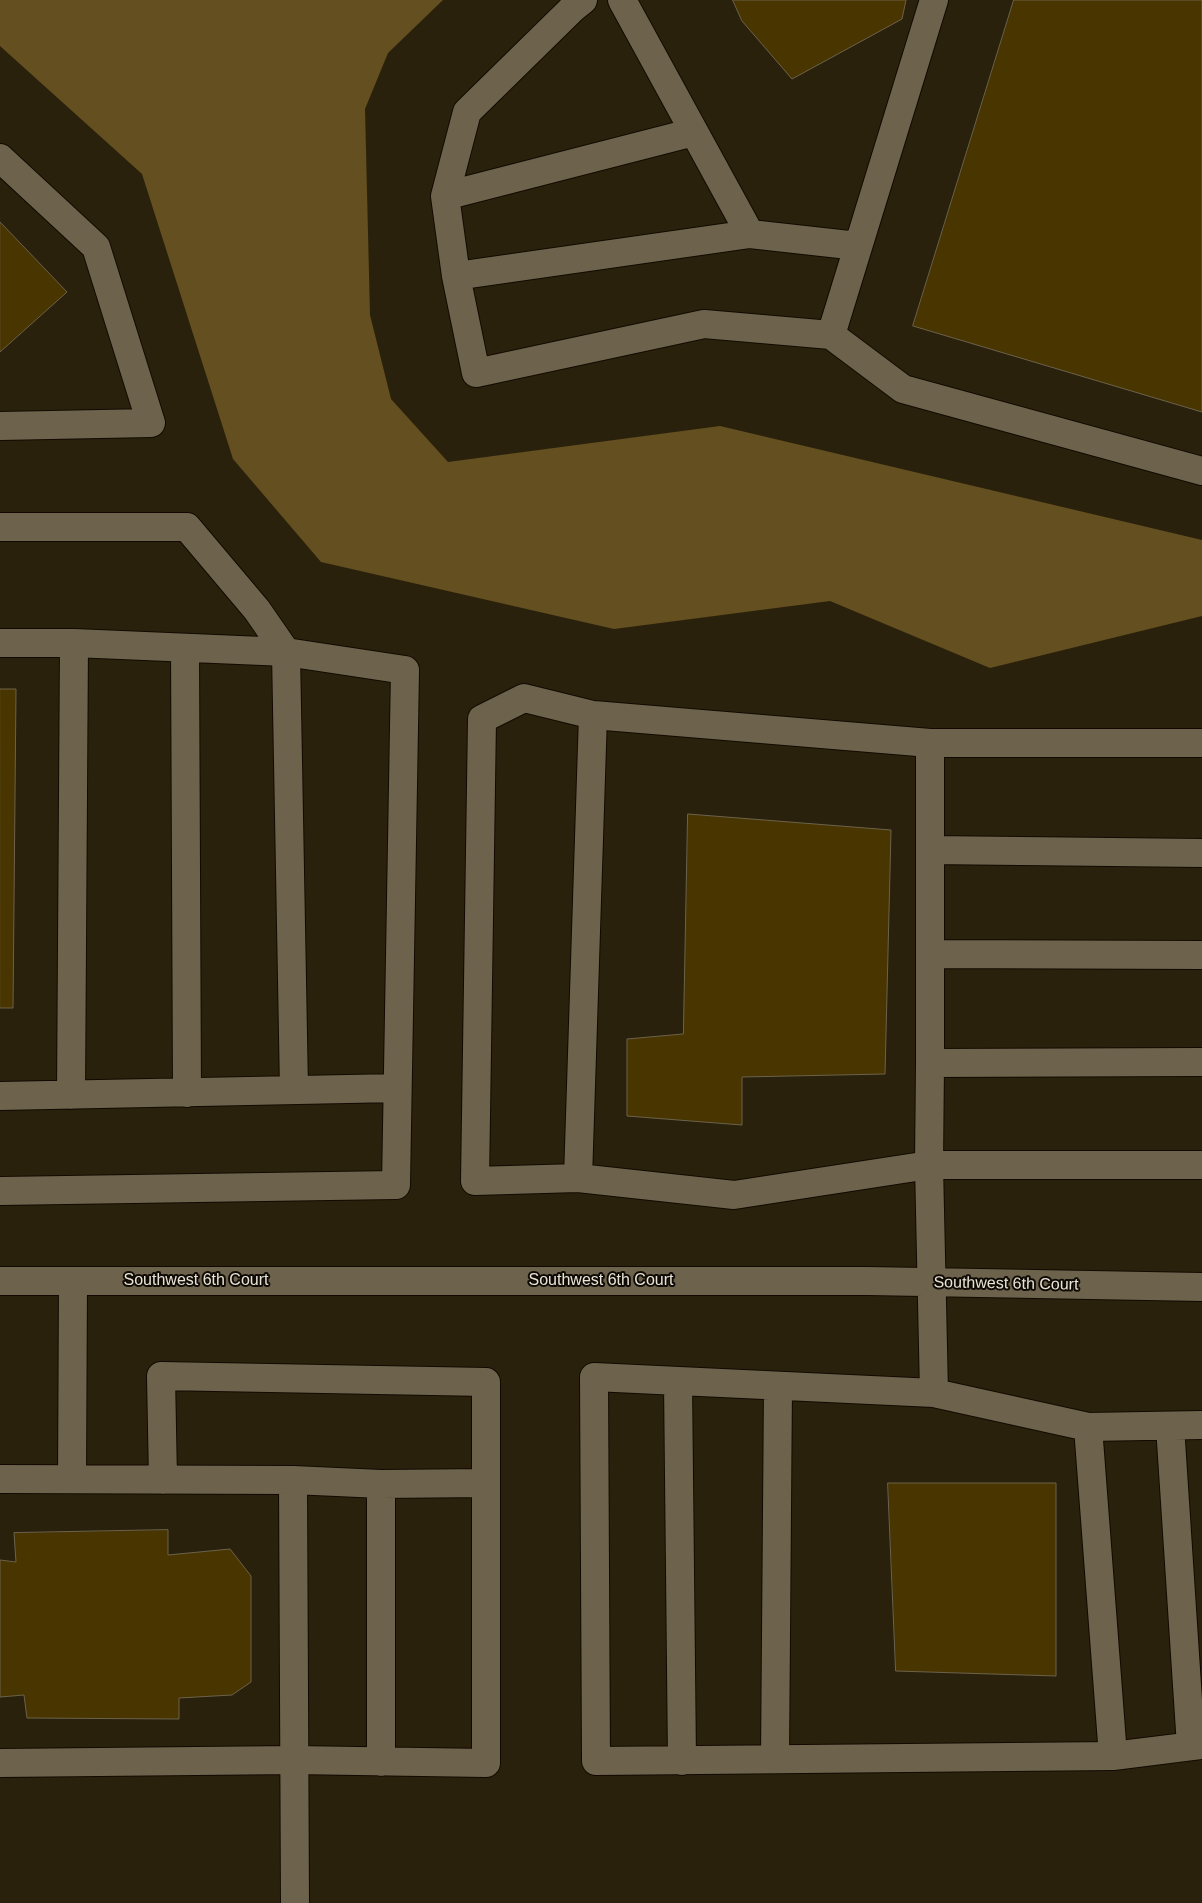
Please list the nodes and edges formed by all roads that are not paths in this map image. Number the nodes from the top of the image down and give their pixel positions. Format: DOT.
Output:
graph roads {
  1 [pos="583,0"];
  2 [pos="622,0"];
  3 [pos="934,0"];
  4 [pos="694,132"];
  5 [pos="0,158"];
  6 [pos="445,196"];
  7 [pos="750,234"];
  8 [pos="858,246"];
  9 [pos="456,276"];
  10 [pos="831,335"];
  11 [pos="0,426"];
  12 [pos="1202,471"];
  13 [pos="0,527"];
  14 [pos="0,643"];
  15 [pos="74,643"];
  16 [pos="185,648"];
  17 [pos="286,652"];
  18 [pos="593,715"];
  19 [pos="930,744"];
  20 [pos="1202,744"];
  21 [pos="930,850"];
  22 [pos="1202,853"];
  23 [pos="930,954"];
  24 [pos="1202,955"];
  25 [pos="1202,1062"];
  26 [pos="930,1063"];
  27 [pos="397,1088"];
  28 [pos="294,1090"];
  29 [pos="187,1093"];
  30 [pos="71,1095"];
  31 [pos="0,1096"];
  32 [pos="929,1165"];
  33 [pos="1202,1165"];
  34 [pos="578,1178"];
  35 [pos="0,1190"];
  36 [pos="0,1282"];
  37 [pos="73,1282"];
  38 [pos="932,1283"];
  39 [pos="1202,1287"];
  40 [pos="678,1381"];
  41 [pos="778,1386"];
  42 [pos="934,1393"];
  43 [pos="1202,1425"];
  44 [pos="1170,1426"];
  45 [pos="1088,1427"];
  46 [pos="0,1479"];
  47 [pos="72,1479"];
  48 [pos="164,1480"];
  49 [pos="293,1480"];
  50 [pos="486,1483"];
  51 [pos="381,1484"];
  52 [pos="1196,1746"];
  53 [pos="1113,1756"];
  54 [pos="294,1760"];
  55 [pos="682,1760"];
  56 [pos="776,1760"];
  57 [pos="381,1762"];
  58 [pos="0,1763"];
  59 [pos="294,1903"];
  1 -- 6 [label="street"];
  2 -- 4 [label="street"];
  3 -- 8 [label="street"];
  4 -- 6 [label="street"];
  4 -- 7 [label="street"];
  5 -- 11 [label="street"];
  6 -- 9 [label="street"];
  7 -- 8 [label="street"];
  7 -- 9 [label="street"];
  8 -- 10 [label="street"];
  9 -- 10 [label="street"];
  10 -- 12 [label="street"];
  13 -- 17 [label="street"];
  14 -- 15 [label="street"];
  15 -- 16 [label="street"];
  15 -- 30 [label="street"];
  16 -- 17 [label="street"];
  16 -- 29 [label="street"];
  17 -- 27 [label="street"];
  17 -- 28 [label="street"];
  18 -- 19 [label="street"];
  18 -- 34 [label="street"];
  18 -- 34 [label="street"];
  19 -- 20 [label="street"];
  19 -- 21 [label="street"];
  21 -- 22 [label="street"];
  21 -- 23 [label="street"];
  23 -- 24 [label="street"];
  23 -- 26 [label="street"];
  25 -- 26 [label="street"];
  26 -- 32 [label="street"];
  27 -- 28 [label="street"];
  27 -- 35 [label="street"];
  28 -- 29 [label="street"];
  29 -- 30 [label="street"];
  30 -- 31 [label="street"];
  32 -- 33 [label="street"];
  32 -- 34 [label="street"];
  32 -- 38 [label="street"];
  36 -- 37 [label="street, Southwest 6th Court"];
  37 -- 38 [label="street, Southwest 6th Court"];
  37 -- 47 [label="street"];
  38 -- 39 [label="street, Southwest 6th Court"];
  38 -- 42 [label="street"];
  40 -- 41 [label="street"];
  40 -- 55 [label="street"];
  40 -- 55 [label="street"];
  41 -- 42 [label="street"];
  41 -- 56 [label="street"];
  42 -- 45 [label="street"];
  43 -- 44 [label="street"];
  44 -- 45 [label="street"];
  44 -- 52 [label="street"];
  45 -- 53 [label="street"];
  46 -- 47 [label="street"];
  47 -- 48 [label="street"];
  48 -- 49 [label="street"];
  48 -- 50 [label="street"];
  49 -- 51 [label="street"];
  49 -- 54 [label="street"];
  50 -- 51 [label="street"];
  50 -- 57 [label="street"];
  51 -- 57 [label="street"];
  52 -- 53 [label="street"];
  53 -- 56 [label="street"];
  54 -- 57 [label="street"];
  54 -- 58 [label="street"];
  54 -- 59 [label="street"];
  55 -- 56 [label="street"];
}
